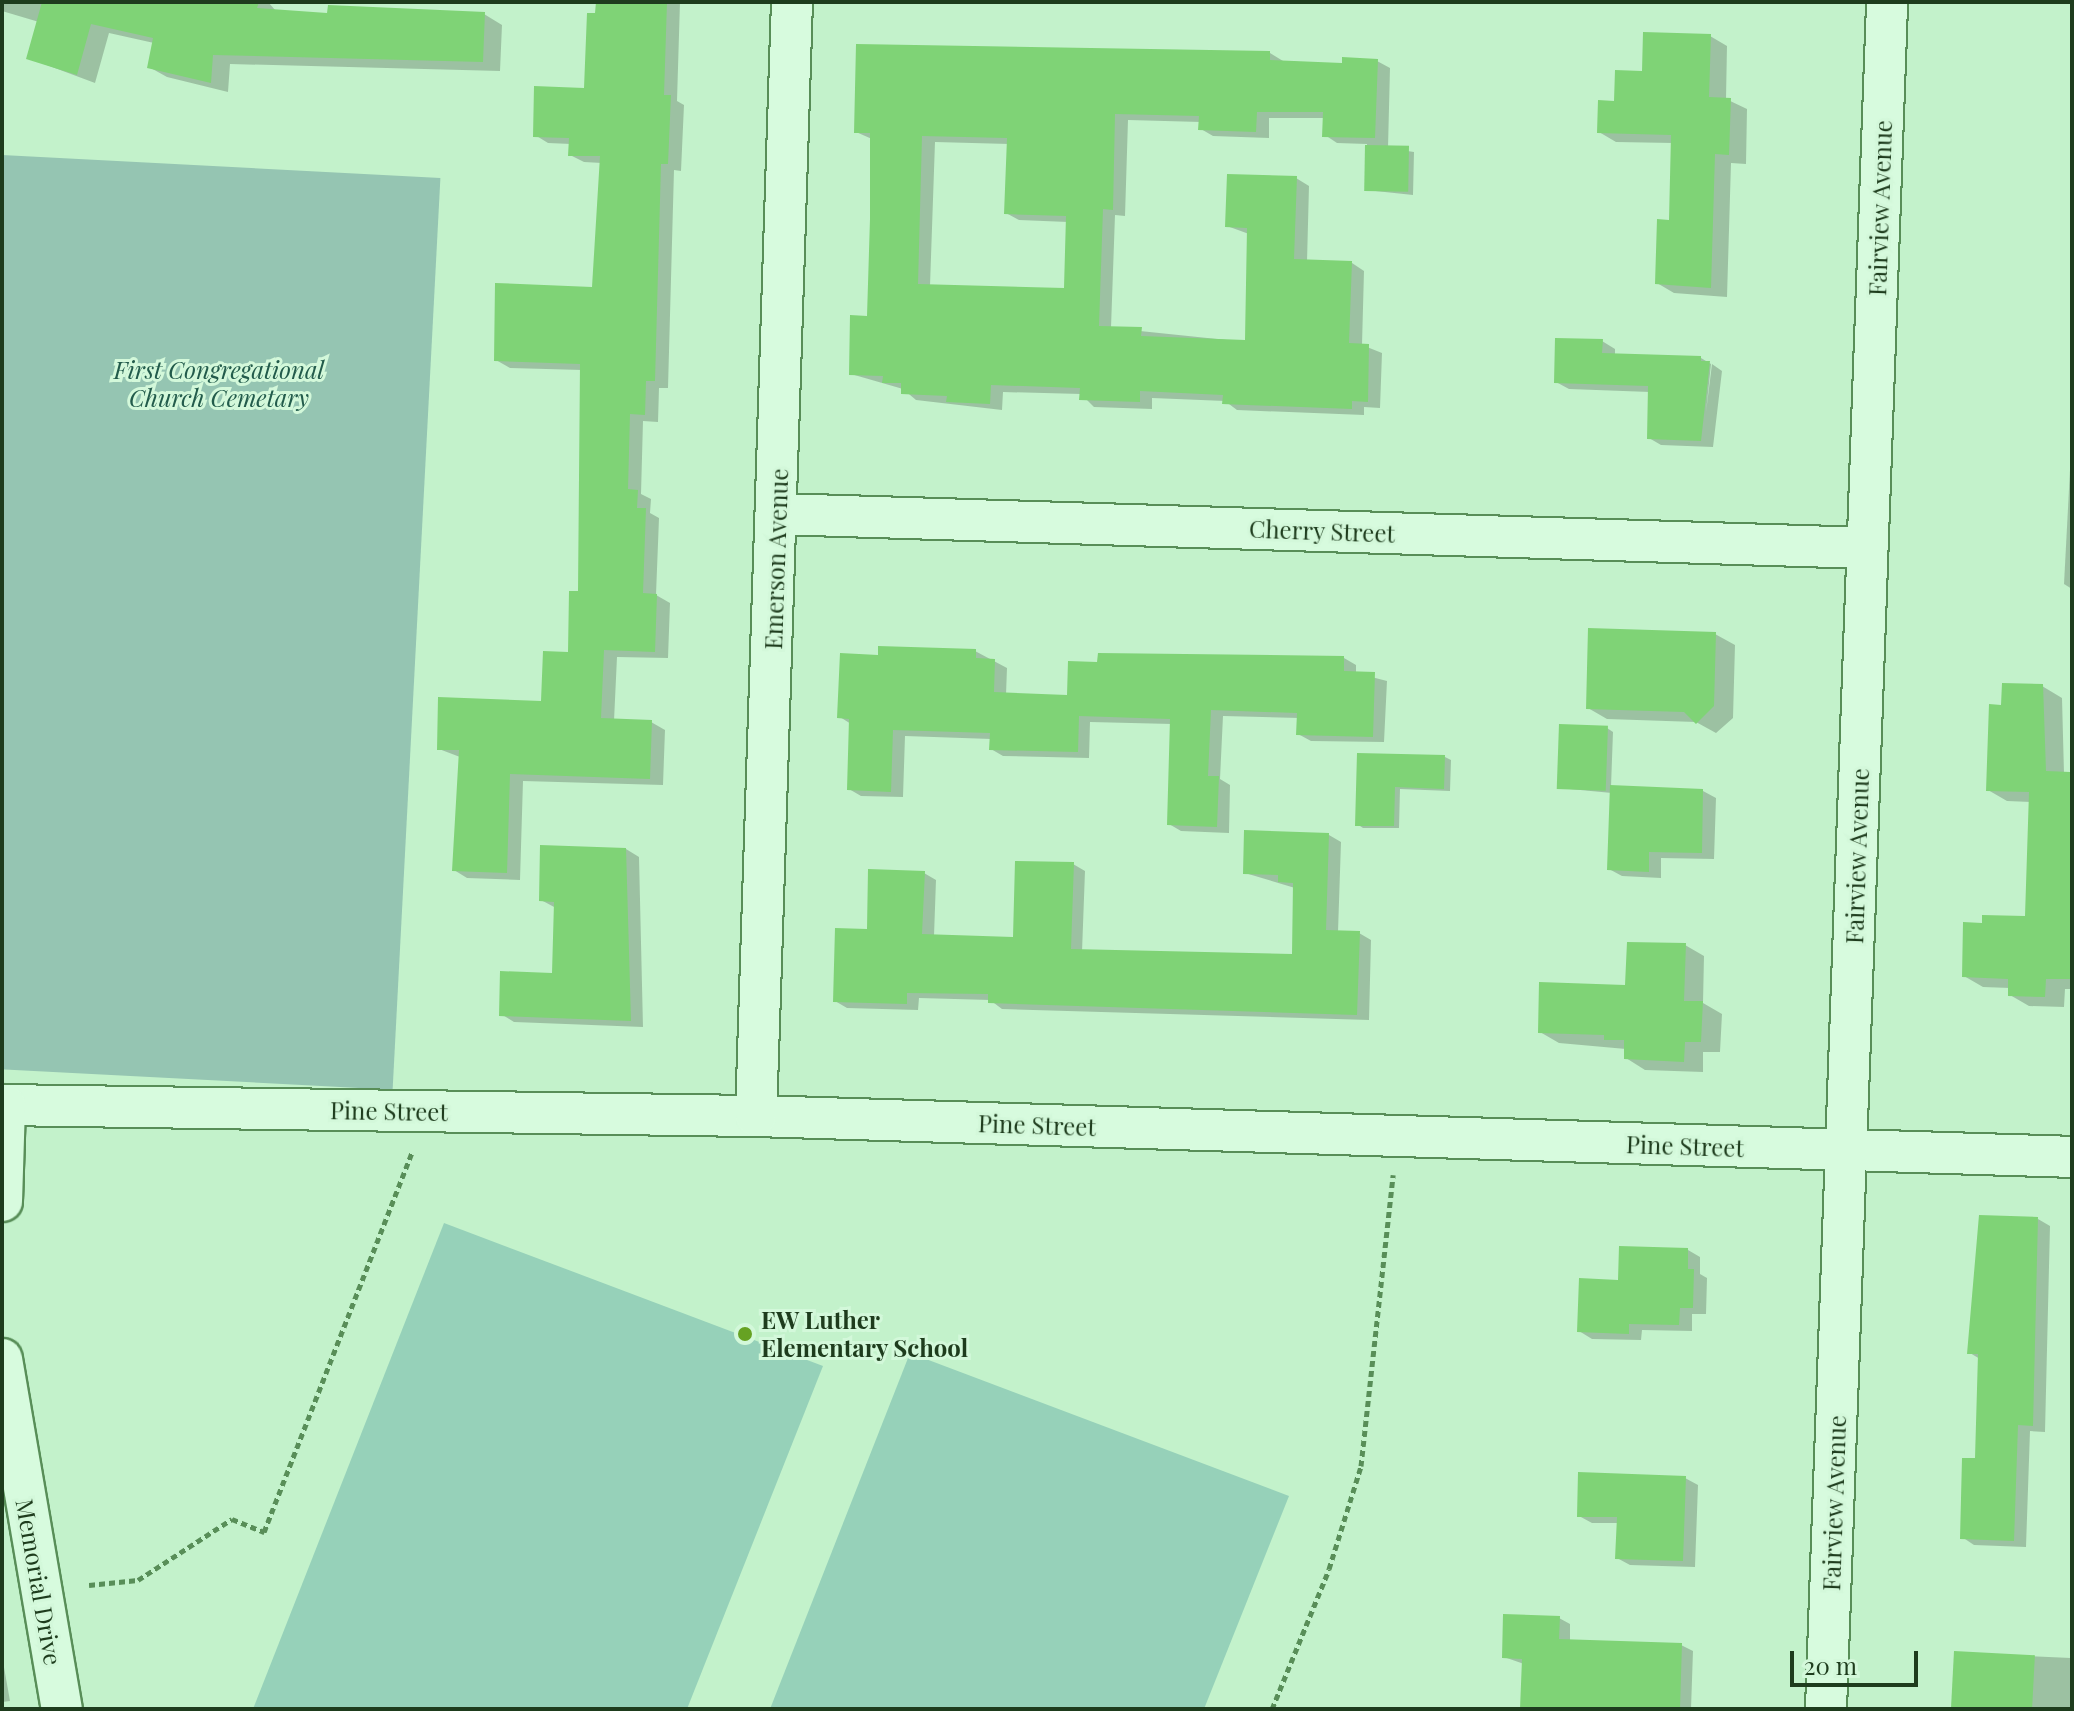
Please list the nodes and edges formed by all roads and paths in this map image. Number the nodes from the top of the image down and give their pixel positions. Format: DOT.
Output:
graph roads {
  1 [pos="792,2"];
  2 [pos="1887,2"];
  3 [pos="778,514"];
  4 [pos="1867,548"];
  5 [pos="4,1105"];
  6 [pos="756,1116"];
  7 [pos="414,1147"];
  8 [pos="1848,1151"];
  9 [pos="2072,1157"];
  10 [pos="1393,1174"];
  11 [pos="2,1201"];
  12 [pos="2,1359"];
  13 [pos="89,1585"];
  14 [pos="62,1709"];
  15 [pos="1272,1709"];
  16 [pos="1826,1709"];
  1 -- 3 [label="street, Emerson Avenue"];
  2 -- 4 [label="street, Fairview Avenue"];
  3 -- 4 [label="street, Cherry Street"];
  3 -- 6 [label="street, Emerson Avenue"];
  4 -- 8 [label="street, Fairview Avenue"];
  5 -- 6 [label="street, Pine Street"];
  5 -- 11 [label="street"];
  6 -- 8 [label="street, Pine Street"];
  7 -- 13 [label="path"];
  8 -- 9 [label="street, Pine Street"];
  8 -- 16 [label="street, Fairview Avenue"];
  10 -- 15 [label="path"];
  12 -- 14 [label="street, Memorial Drive"];
}
